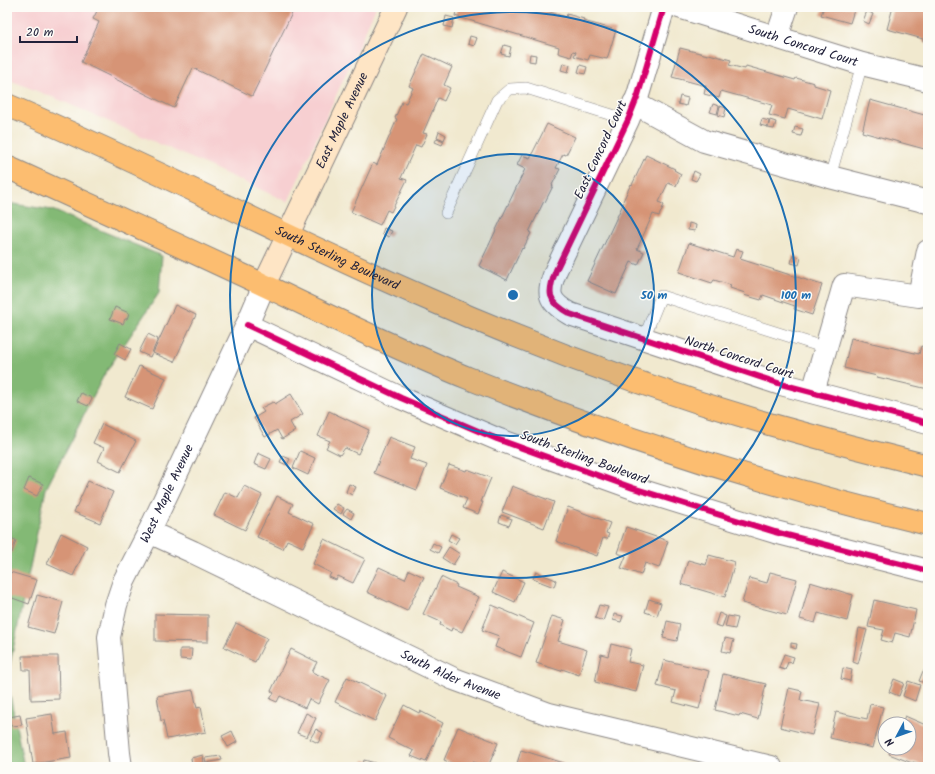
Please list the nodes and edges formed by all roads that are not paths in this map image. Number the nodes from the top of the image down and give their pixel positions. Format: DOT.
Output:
graph roads {
  1 [pos="396,7"];
  2 [pos="664,7"];
  3 [pos="679,7"];
  4 [pos="787,7"];
  5 [pos="777,37"];
  6 [pos="862,64"];
  7 [pos="928,80"];
  8 [pos="7,105"];
  9 [pos="631,111"];
  10 [pos="7,166"];
  11 [pos="830,177"];
  12 [pos="928,202"];
  13 [pos="446,212"];
  14 [pos="288,235"];
  15 [pos="928,251"];
  16 [pos="264,285"];
  17 [pos="550,297"];
  18 [pos="246,325"];
  19 [pos="644,338"];
  20 [pos="826,348"];
  21 [pos="813,392"];
  22 [pos="928,423"];
  23 [pos="928,466"];
  24 [pos="928,524"];
  25 [pos="148,532"];
  26 [pos="928,571"];
  27 [pos="121,767"];
  28 [pos="771,767"];
  1 -- 14 [label="main road, East Maple Avenue"];
  2 -- 9 [label="street, East Concord Court"];
  3 -- 5 [label="street, South Concord Court"];
  4 -- 5 [label="street"];
  5 -- 6 [label="street, South Concord Court"];
  6 -- 7 [label="street, South Concord Court"];
  6 -- 11 [label="lane"];
  8 -- 14 [label="main road, South Sterling Boulevard"];
  9 -- 11 [label="street"];
  9 -- 13 [label="lane"];
  9 -- 17 [label="street, East Concord Court"];
  10 -- 16 [label="main road"];
  11 -- 12 [label="street"];
  14 -- 16 [label="main road, West Maple Avenue"];
  14 -- 23 [label="main road, South Sterling Boulevard"];
  15 -- 20 [label="street"];
  16 -- 18 [label="street, West Maple Avenue"];
  16 -- 24 [label="main road"];
  17 -- 19 [label="street, North Concord Court"];
  18 -- 25 [label="street, West Maple Avenue"];
  18 -- 26 [label="street, South Sterling Boulevard"];
  19 -- 20 [label="lane"];
  19 -- 21 [label="street, North Concord Court"];
  20 -- 21 [label="street"];
  21 -- 22 [label="street, North Concord Court"];
  25 -- 27 [label="street, West Maple Avenue"];
  25 -- 28 [label="street, South Alder Avenue"];
}
